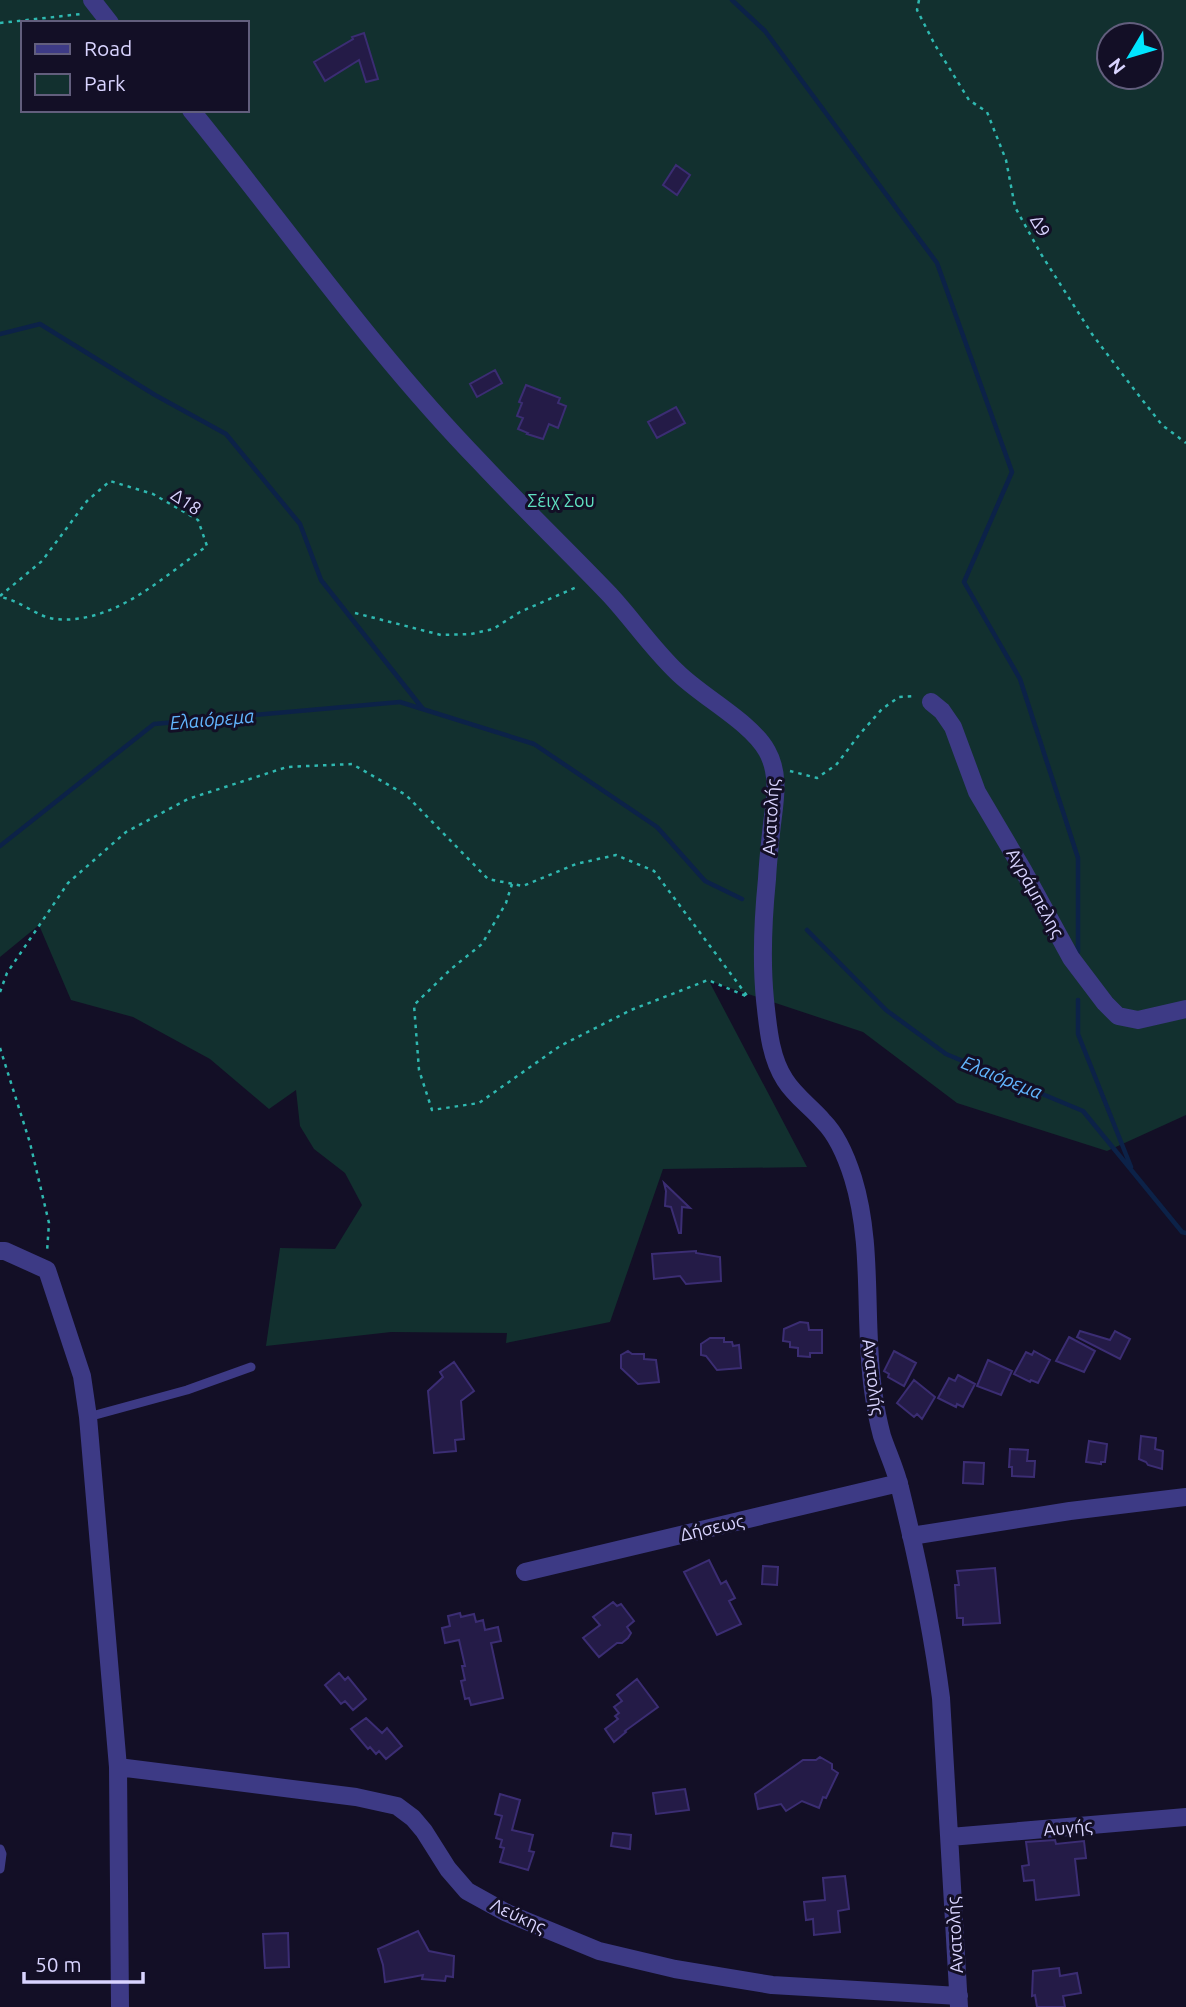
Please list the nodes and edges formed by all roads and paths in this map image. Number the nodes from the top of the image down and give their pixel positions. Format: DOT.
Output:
graph roads {
  1 [pos="919,0"];
  2 [pos="101,12"];
  3 [pos="0,23"];
  4 [pos="193,112"];
  5 [pos="1186,443"];
  6 [pos="595,580"];
  7 [pos="0,597"];
  8 [pos="355,613"];
  9 [pos="931,702"];
  10 [pos="773,766"];
  11 [pos="512,884"];
  12 [pos="0,992"];
  13 [pos="1186,1009"];
  14 [pos="0,1048"];
  15 [pos="0,1251"];
  16 [pos="47,1270"];
  17 [pos="251,1367"];
  18 [pos="88,1418"];
  19 [pos="899,1483"];
  20 [pos="1186,1497"];
  21 [pos="911,1536"];
  22 [pos="525,1572"];
  23 [pos="118,1767"];
  24 [pos="1186,1817"];
  25 [pos="950,1837"];
  26 [pos="0,1849"];
  27 [pos="0,1869"];
  28 [pos="959,2001"];
  29 [pos="120,2007"];
  1 -- 5 [label="path, Δ9"];
  2 -- 3 [label="path"];
  4 -- 6 [label="street"];
  6 -- 8 [label="path"];
  6 -- 10 [label="street"];
  7 -- 7 [label="path, Δ18"];
  9 -- 10 [label="path"];
  9 -- 13 [label="street, Αγράμπελης"];
  10 -- 19 [label="street, Ανατολής"];
  11 -- 11 [label="path"];
  11 -- 12 [label="path"];
  14 -- 16 [label="path"];
  15 -- 16 [label="street"];
  16 -- 18 [label="street"];
  17 -- 18 [label="lane"];
  18 -- 23 [label="street"];
  19 -- 21 [label="street, Ανατολής"];
  19 -- 22 [label="street, Δήσεως"];
  20 -- 21 [label="street"];
  21 -- 25 [label="street, Ανατολής"];
  23 -- 28 [label="street, Λεύκης"];
  23 -- 29 [label="street"];
  24 -- 25 [label="street, Αυγής"];
  25 -- 28 [label="street, Ανατολής"];
  26 -- 27 [label="lane"];
}
